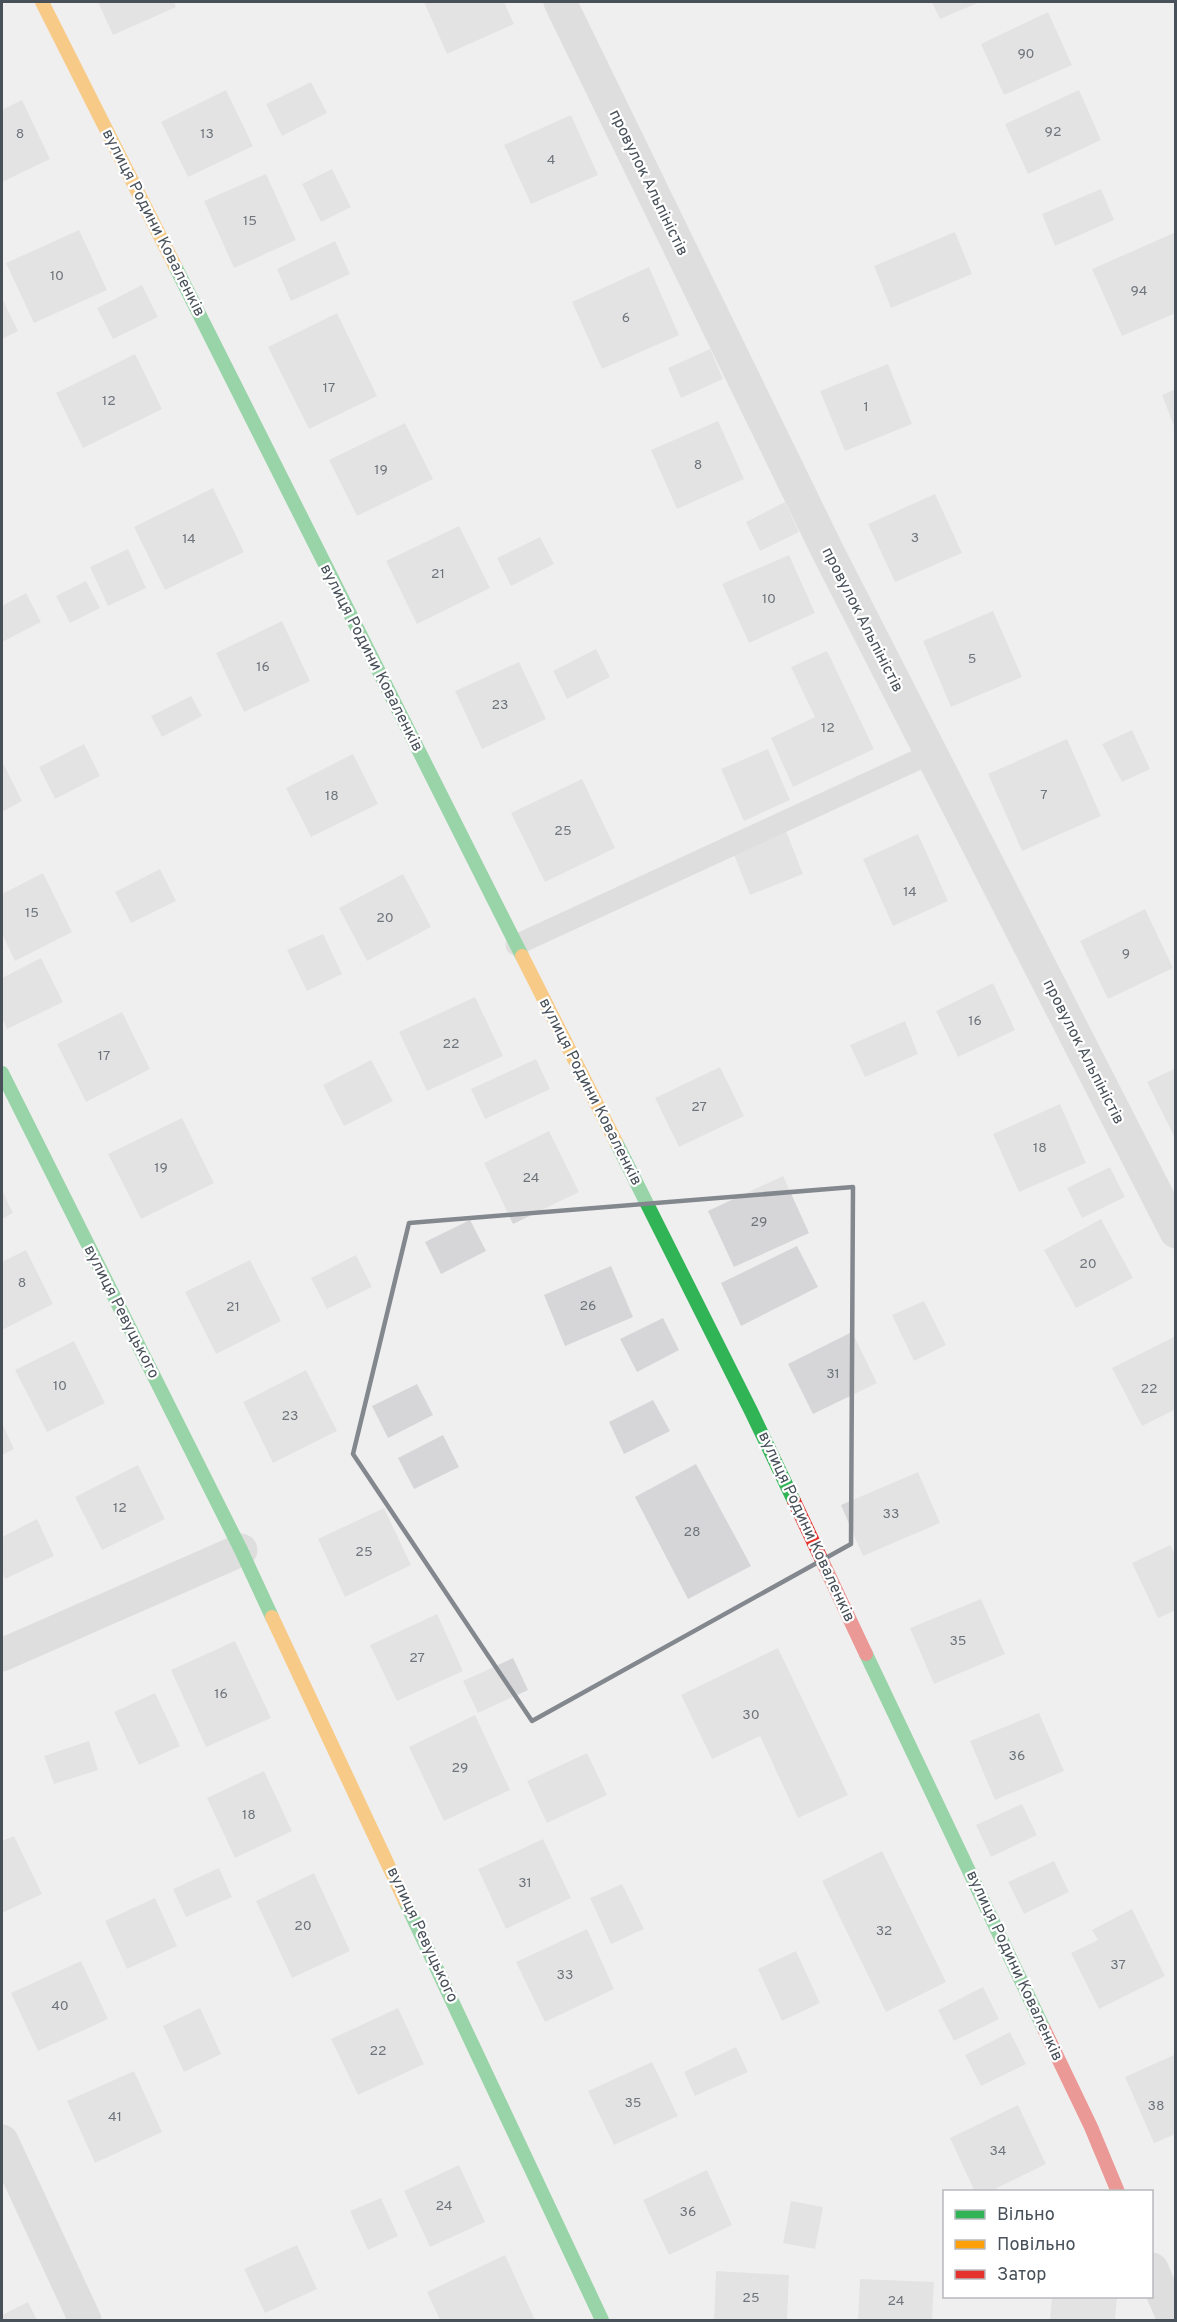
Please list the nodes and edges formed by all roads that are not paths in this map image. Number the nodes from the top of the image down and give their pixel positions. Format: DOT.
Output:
graph roads {
  1 [pos="42,2"];
  2 [pos="560,2"];
  3 [pos="930,754"];
  4 [pos="516,945"];
  5 [pos="2,1073"];
  6 [pos="1176,1232"];
  7 [pos="241,1550"];
  8 [pos="2,1655"];
  9 [pos="2,2141"];
  10 [pos="1117,2190"];
  11 [pos="1153,2271"];
  12 [pos="85,2320"];
  13 [pos="602,2320"];
  14 [pos="1174,2320"];
  1 -- 4 [label="street, вулиця Родини Коваленків"];
  2 -- 3 [label="street, провулок Альпіністів"];
  3 -- 4 [label="lane"];
  3 -- 6 [label="street, провулок Альпіністів"];
  4 -- 10 [label="street, вулиця Родини Коваленків"];
  5 -- 7 [label="street, вулиця Ревуцького"];
  7 -- 8 [label="street"];
  7 -- 13 [label="street, вулиця Ревуцького"];
  9 -- 12 [label="street"];
  11 -- 14 [label="street"];
}
